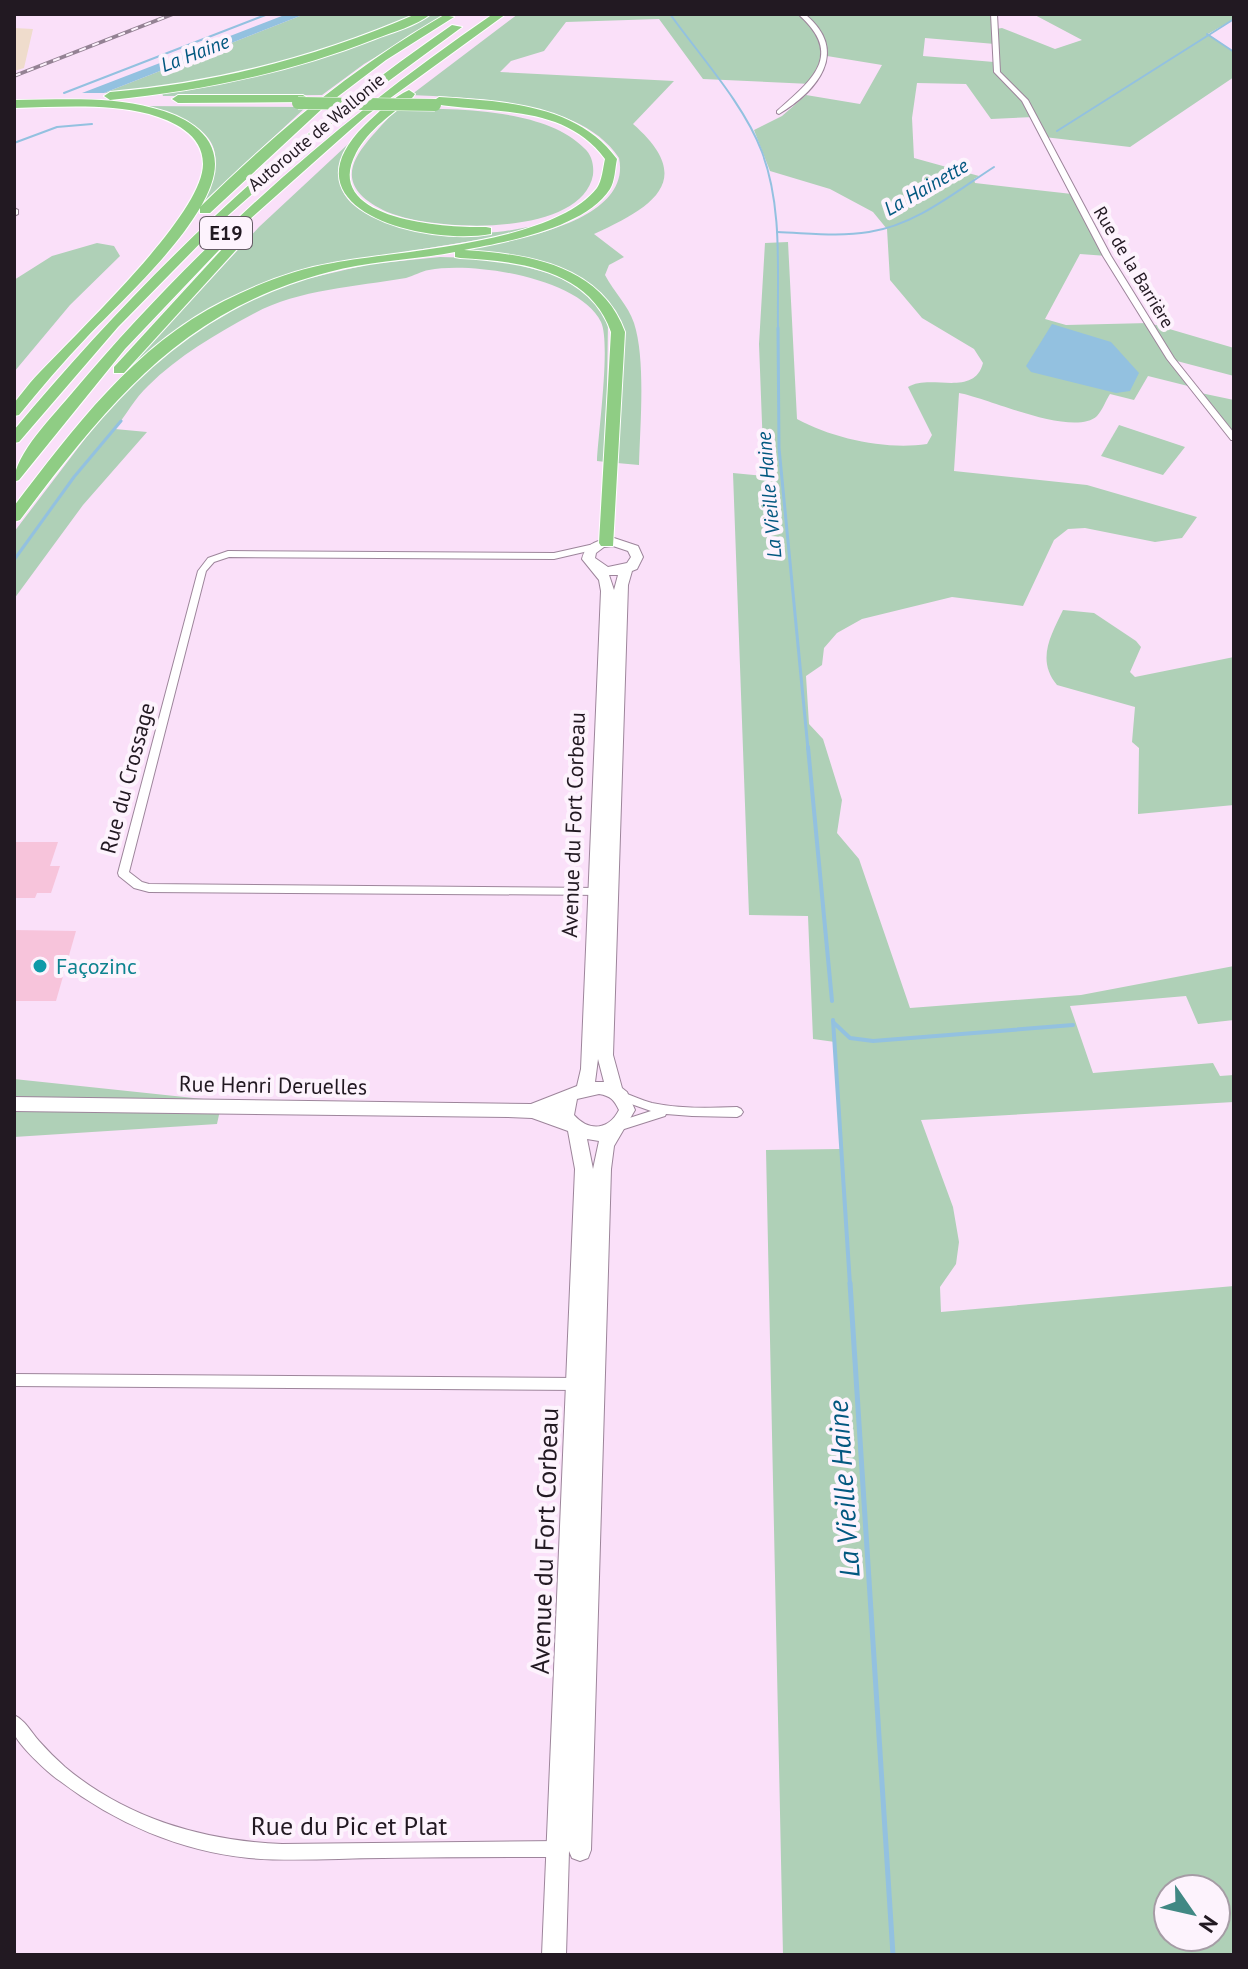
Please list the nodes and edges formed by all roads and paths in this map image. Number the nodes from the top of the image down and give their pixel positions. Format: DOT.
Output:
graph roads {
  1 [pos="425,14"];
  2 [pos="454,14"];
  3 [pos="476,14"];
  4 [pos="500,14"];
  5 [pos="801,14"];
  6 [pos="994,14"];
  7 [pos="476,29"];
  8 [pos="430,73"];
  9 [pos="58,99"];
  10 [pos="300,101"];
  11 [pos="14,102"];
  12 [pos="437,103"];
  13 [pos="79,104"];
  14 [pos="779,112"];
  15 [pos="384,257"];
  16 [pos="141,271"];
  17 [pos="14,412"];
  18 [pos="1234,438"];
  19 [pos="14,439"];
  20 [pos="14,477"];
  21 [pos="14,503"];
  22 [pos="14,517"];
  23 [pos="600,545"];
  24 [pos="560,555"];
  25 [pos="593,566"];
  26 [pos="626,569"];
  27 [pos="602,892"];
  28 [pos="578,1092"];
  29 [pos="617,1093"];
  30 [pos="14,1104"];
  31 [pos="532,1111"];
  32 [pos="666,1112"];
  33 [pos="737,1112"];
  34 [pos="573,1126"];
  35 [pos="617,1128"];
  36 [pos="14,1380"];
  37 [pos="585,1384"];
  38 [pos="14,1722"];
  39 [pos="558,1849"];
  40 [pos="580,1850"];
  41 [pos="554,1955"];
  1 -- 9 [label="highway"];
  2 -- 16 [label="highway"];
  3 -- 19 [label="highway, Autoroute de Wallonie / E19"];
  4 -- 7 [label="highway, Autoroute de Wallonie / E19"];
  5 -- 14 [label="street"];
  6 -- 18 [label="street, Rue de la Barrière"];
  7 -- 8 [label="highway"];
  7 -- 20 [label="highway, Autoroute de Wallonie / E19"];
  8 -- 12 [label="highway"];
  8 -- 21 [label="highway"];
  9 -- 10 [label="highway"];
  9 -- 11 [label="highway"];
  10 -- 12 [label="highway, bridge"];
  10 -- 13 [label="highway"];
  11 -- 13 [label="highway"];
  12 -- 15 [label="highway"];
  13 -- 16 [label="highway"];
  15 -- 22 [label="highway"];
  15 -- 23 [label="highway"];
  16 -- 17 [label="highway"];
  23 -- 24 [label="street"];
  23 -- 25 [label="street"];
  23 -- 26 [label="street"];
  24 -- 25 [label="street"];
  24 -- 27 [label="street, Rue du Crossage"];
  25 -- 26 [label="street"];
  25 -- 27 [label="street, Avenue du Fort Corbeau"];
  26 -- 27 [label="street, Avenue du Fort Corbeau"];
  27 -- 28 [label="street, Avenue du Fort Corbeau"];
  27 -- 29 [label="street, Avenue du Fort Corbeau"];
  28 -- 29 [label="street"];
  28 -- 31 [label="street, Rue Henri Deruelles"];
  28 -- 34 [label="street"];
  29 -- 32 [label="street"];
  29 -- 35 [label="street"];
  30 -- 31 [label="street, Rue Henri Deruelles"];
  31 -- 34 [label="street, Rue Henri Deruelles"];
  32 -- 33 [label="street"];
  32 -- 35 [label="street"];
  34 -- 35 [label="street"];
  34 -- 37 [label="street, Avenue du Fort Corbeau"];
  35 -- 37 [label="street, Avenue du Fort Corbeau"];
  36 -- 37 [label="street"];
  37 -- 39 [label="street, Avenue du Fort Corbeau"];
  37 -- 40 [label="street, Avenue du Fort Corbeau"];
  38 -- 39 [label="street, Rue du Pic et Plat"];
  39 -- 40 [label="street, Rue du Pic et Plat"];
  39 -- 41 [label="street, Avenue du Fort Corbeau"];
}
